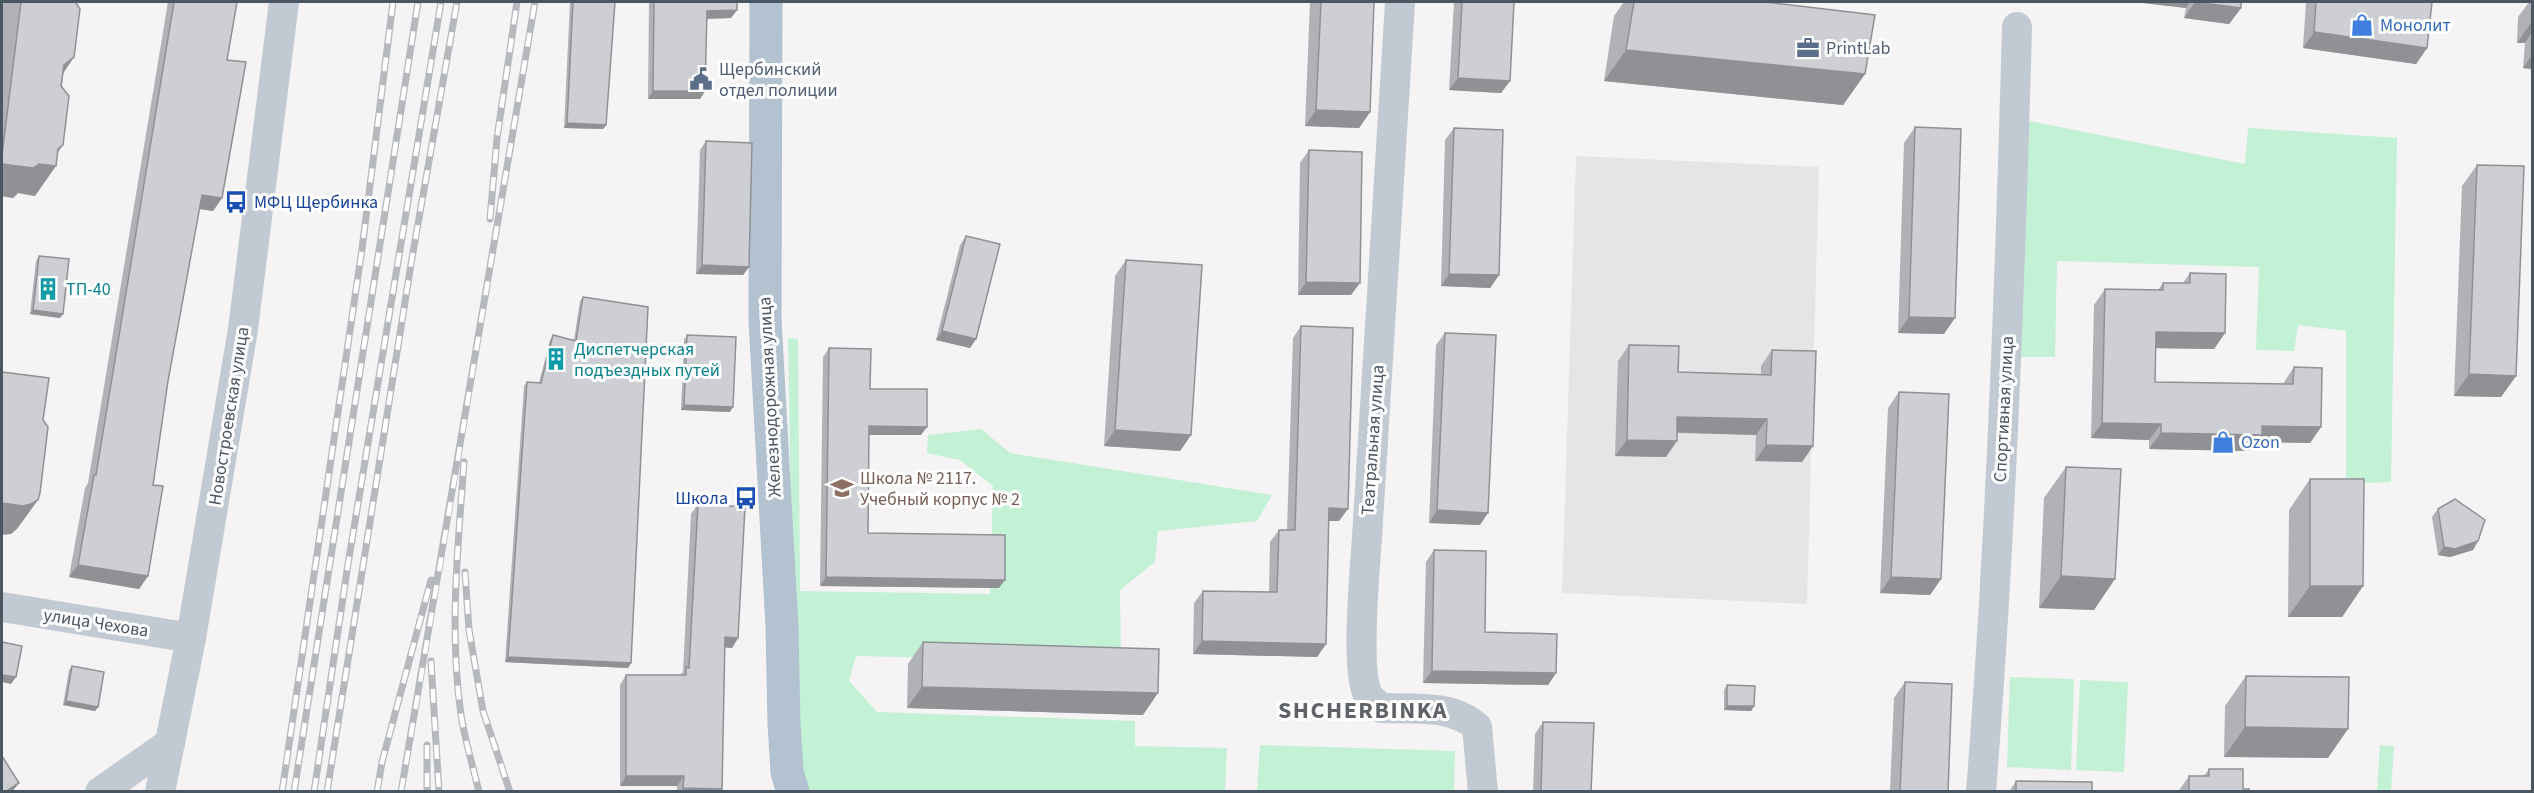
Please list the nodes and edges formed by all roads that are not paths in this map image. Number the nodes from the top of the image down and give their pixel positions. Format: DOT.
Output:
graph roads {
  1 [pos="284,2"];
  2 [pos="766,2"];
  3 [pos="1400,2"];
  4 [pos="2017,27"];
  5 [pos="2,607"];
  6 [pos="191,638"];
  7 [pos="170,743"];
  8 [pos="100,792"];
  9 [pos="160,792"];
  10 [pos="794,792"];
  11 [pos="1483,792"];
  12 [pos="1981,792"];
  1 -- 6 [label="street, Новостроевская улица"];
  2 -- 10 [label="main road, Железнодорожная улица"];
  3 -- 11 [label="street, Театральная улица"];
  4 -- 12 [label="street, Спортивная улица"];
  5 -- 6 [label="street, улица Чехова"];
  6 -- 7 [label="street, Новостроевская улица"];
  7 -- 8 [label="street"];
  7 -- 9 [label="street, Новостроевская улица"];
}
